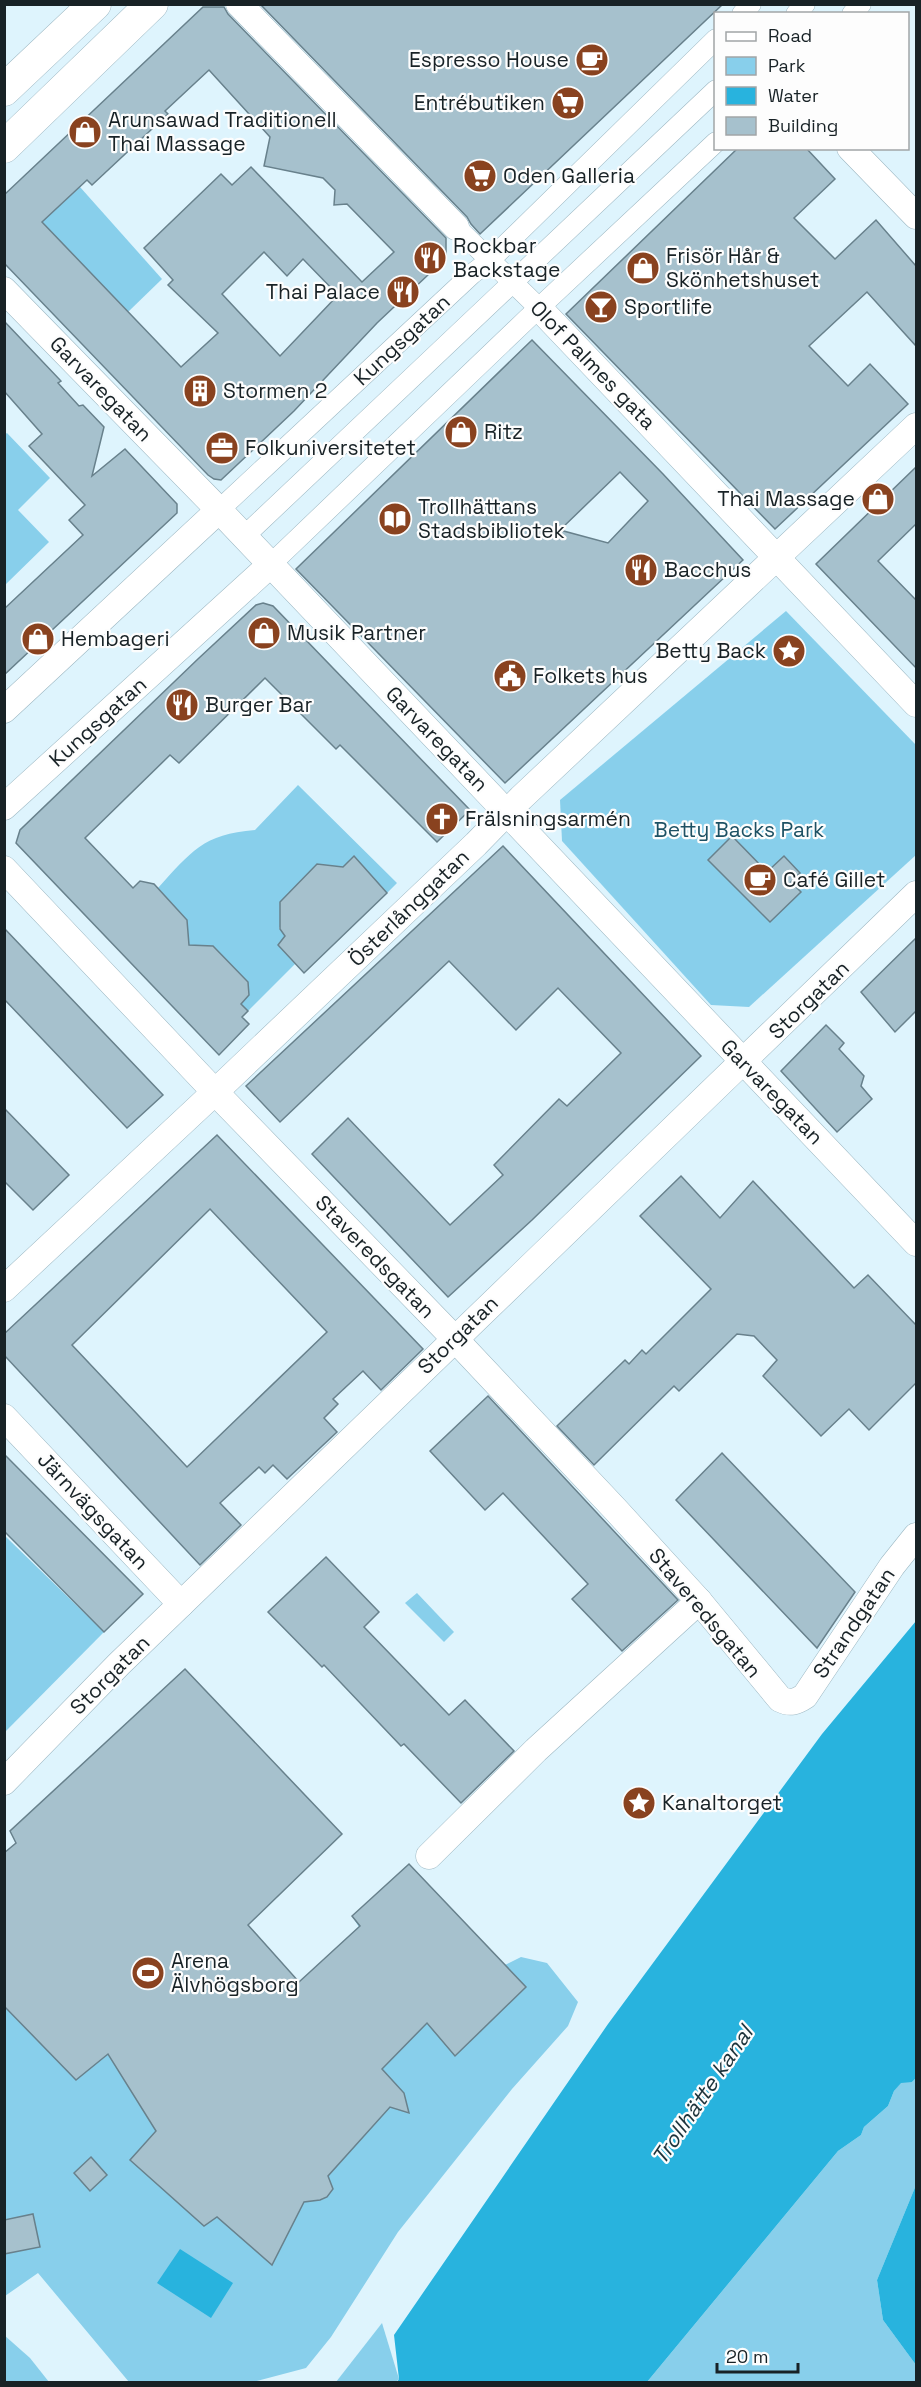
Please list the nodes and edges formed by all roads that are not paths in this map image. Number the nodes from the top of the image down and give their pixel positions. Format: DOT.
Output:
graph roads {
  1 [pos="95,4"];
  2 [pos="152,4"];
  3 [pos="239,4"];
  4 [pos="714,41"];
  5 [pos="4,90"];
  6 [pos="714,92"];
  7 [pos="714,144"];
  8 [pos="4,147"];
  9 [pos="852,150"];
  10 [pos="916,216"];
  11 [pos="456,227"];
  12 [pos="489,261"];
  13 [pos="512,283"];
  14 [pos="4,291"];
  15 [pos="539,308"];
  16 [pos="916,426"];
  17 [pos="219,510"];
  18 [pos="242,536"];
  19 [pos="776,557"];
  20 [pos="270,565"];
  21 [pos="916,704"];
  22 [pos="4,710"];
  23 [pos="4,807"];
  24 [pos="507,812"];
  25 [pos="4,869"];
  26 [pos="916,894"];
  27 [pos="744,1062"];
  28 [pos="215,1092"];
  29 [pos="916,1243"];
  30 [pos="4,1290"];
  31 [pos="454,1338"];
  32 [pos="4,1417"];
  33 [pos="916,1536"];
  34 [pos="699,1601"];
  35 [pos="181,1604"];
  36 [pos="787,1702"];
  37 [pos="4,1782"];
  38 [pos="429,1856"];
  1 -- 5 [label="street"];
  2 -- 8 [label="street"];
  3 -- 11 [label="street, Olof Palmes gata"];
  4 -- 12 [label="street, Kungsgatan"];
  6 -- 13 [label="street, Kungsgatan"];
  7 -- 15 [label="street, Kungsgatan"];
  9 -- 10 [label="street"];
  11 -- 12 [label="street, Olof Palmes gata"];
  12 -- 13 [label="street, Olof Palmes gata"];
  12 -- 17 [label="street, Kungsgatan"];
  13 -- 15 [label="street, Olof Palmes gata"];
  13 -- 18 [label="street, Kungsgatan"];
  14 -- 17 [label="street, Garvaregatan"];
  15 -- 19 [label="street, Olof Palmes gata"];
  15 -- 20 [label="street, Kungsgatan"];
  16 -- 19 [label="street, Österlånggatan"];
  17 -- 18 [label="street, Garvaregatan"];
  17 -- 22 [label="street, Kungsgatan"];
  18 -- 20 [label="street, Garvaregatan"];
  19 -- 21 [label="street, Olof Palmes gata"];
  19 -- 24 [label="street, Österlånggatan"];
  20 -- 23 [label="street, Kungsgatan"];
  20 -- 24 [label="street, Garvaregatan"];
  24 -- 27 [label="street, Garvaregatan"];
  24 -- 28 [label="street, Österlånggatan"];
  25 -- 28 [label="street, Staveredsgatan"];
  26 -- 27 [label="street, Storgatan"];
  27 -- 29 [label="street, Garvaregatan"];
  27 -- 31 [label="street, Storgatan"];
  28 -- 30 [label="street, Österlånggatan"];
  28 -- 31 [label="street, Staveredsgatan"];
  31 -- 34 [label="street, Staveredsgatan"];
  31 -- 35 [label="street, Storgatan"];
  32 -- 35 [label="street, Järnvägsgatan"];
  33 -- 36 [label="street, Strandgatan"];
  34 -- 36 [label="street, Staveredsgatan"];
  34 -- 38 [label="street"];
  35 -- 37 [label="street, Storgatan"];
}
